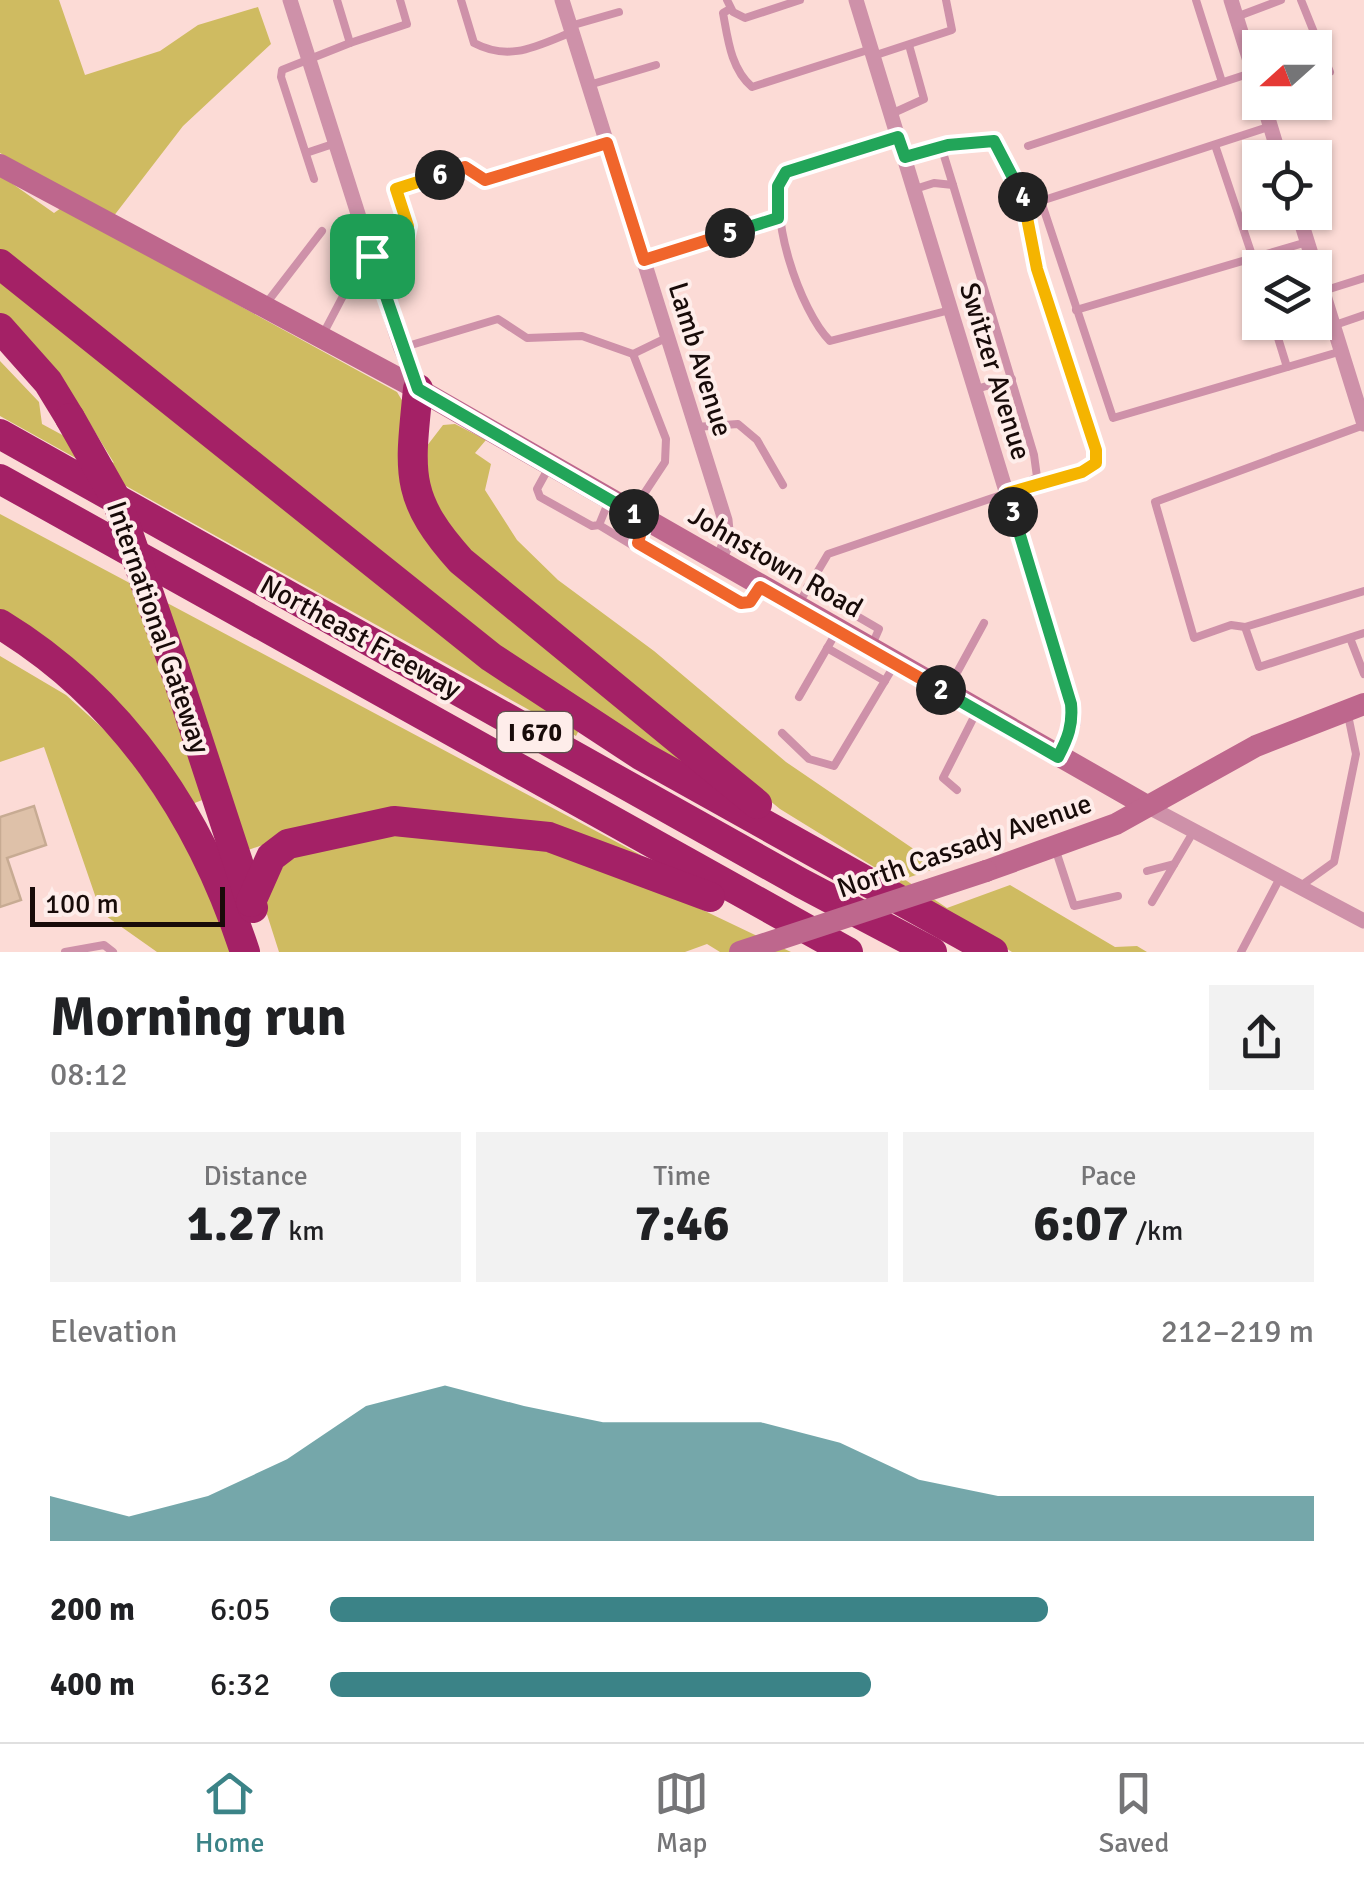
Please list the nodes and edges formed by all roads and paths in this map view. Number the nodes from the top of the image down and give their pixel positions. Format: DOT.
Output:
graph roads {
  1 [pos="290,0"];
  2 [pos="336,0"];
  3 [pos="400,0"];
  4 [pos="460,0"];
  5 [pos="562,0"];
  6 [pos="800,0"];
  7 [pos="857,0"];
  8 [pos="946,0"];
  9 [pos="1196,0"];
  10 [pos="1231,0"];
  11 [pos="1282,0"];
  12 [pos="1302,0"];
  13 [pos="729,4"];
  14 [pos="619,12"];
  15 [pos="1236,17"];
  16 [pos="571,29"];
  17 [pos="1314,30"];
  18 [pos="1242,35"];
  19 [pos="350,42"];
  20 [pos="908,45"];
  21 [pos="872,53"];
  22 [pos="309,60"];
  23 [pos="656,64"];
  24 [pos="1242,76"];
  25 [pos="1222,82"];
  26 [pos="589,85"];
  27 [pos="892,114"];
  28 [pos="1268,120"];
  29 [pos="1270,126"];
  30 [pos="898,137"];
  31 [pos="1274,140"];
  32 [pos="336,143"];
  33 [pos="607,143"];
  34 [pos="1215,145"];
  35 [pos="941,146"];
  36 [pos="1028,146"];
  37 [pos="306,153"];
  38 [pos="905,157"];
  39 [pos="0,165"];
  40 [pos="314,180"];
  41 [pos="953,185"];
  42 [pos="914,190"];
  43 [pos="1041,201"];
  44 [pos="1028,208"];
  45 [pos="778,218"];
  46 [pos="1303,230"];
  47 [pos="322,231"];
  48 [pos="1307,242"];
  49 [pos="1251,250"];
  50 [pos="1282,250"];
  51 [pos="1310,250"];
  52 [pos="372,256"];
  53 [pos="644,260"];
  54 [pos="1242,262"];
  55 [pos="0,264"];
  56 [pos="1364,278"];
  57 [pos="1332,288"];
  58 [pos="343,296"];
  59 [pos="262,308"];
  60 [pos="952,310"];
  61 [pos="1076,310"];
  62 [pos="1364,315"];
  63 [pos="1332,320"];
  64 [pos="1334,326"];
  65 [pos="0,328"];
  66 [pos="668,337"];
  67 [pos="320,340"];
  68 [pos="1279,340"];
  69 [pos="400,348"];
  70 [pos="1342,351"];
  71 [pos="0,352"];
  72 [pos="633,354"];
  73 [pos="1287,367"];
  74 [pos="1012,378"];
  75 [pos="976,388"];
  76 [pos="418,389"];
  77 [pos="1359,391"];
  78 [pos="70,418"];
  79 [pos="1364,424"];
  80 [pos="696,427"];
  81 [pos="0,434"];
  82 [pos="550,466"];
  83 [pos="0,479"];
  84 [pos="1029,484"];
  85 [pos="784,485"];
  86 [pos="1008,493"];
  87 [pos="0,498"];
  88 [pos="610,500"];
  89 [pos="599,525"];
  90 [pos="638,525"];
  91 [pos="122,548"];
  92 [pos="718,562"];
  93 [pos="760,587"];
  94 [pos="1364,591"];
  95 [pos="802,597"];
  96 [pos="984,623"];
  97 [pos="0,624"];
  98 [pos="1245,626"];
  99 [pos="1364,633"];
  100 [pos="1350,638"];
  101 [pos="832,639"];
  102 [pos="0,644"];
  103 [pos="870,649"];
  104 [pos="890,672"];
  105 [pos="1364,674"];
  106 [pos="946,693"];
  107 [pos="799,697"];
  108 [pos="1355,708"];
  109 [pos="977,710"];
  110 [pos="782,733"];
  111 [pos="1058,757"];
  112 [pos="150,759"];
  113 [pos="957,790"];
  114 [pos="1147,806"];
  115 [pos="1195,829"];
  116 [pos="1055,848"];
  117 [pos="835,863"];
  118 [pos="1174,864"];
  119 [pos="1147,871"];
  120 [pos="1281,876"];
  121 [pos="1300,886"];
  122 [pos="1118,896"];
  123 [pos="251,902"];
  124 [pos="1152,902"];
  125 [pos="1364,921"];
  126 [pos="65,952"];
  127 [pos="114,952"];
  128 [pos="245,952"];
  129 [pos="266,952"];
  130 [pos="740,952"];
  131 [pos="846,952"];
  132 [pos="932,952"];
  133 [pos="993,952"];
  134 [pos="1241,952"];
  1 -- 22 [label="street"];
  2 -- 19 [label="lane"];
  3 -- 19 [label="lane"];
  4 -- 16 [label="lane"];
  5 -- 16 [label="street, Lamb Avenue"];
  6 -- 13 [label="lane"];
  7 -- 21 [label="street, Switzer Avenue"];
  8 -- 20 [label="lane"];
  9 -- 25 [label="lane"];
  10 -- 15 [label="street"];
  11 -- 15 [label="lane"];
  12 -- 17 [label="lane"];
  13 -- 21 [label="lane"];
  14 -- 16 [label="lane"];
  15 -- 18 [label="street"];
  16 -- 26 [label="street, Lamb Avenue"];
  19 -- 22 [label="lane"];
  20 -- 21 [label="lane"];
  20 -- 27 [label="lane"];
  21 -- 27 [label="street, Switzer Avenue"];
  22 -- 32 [label="street"];
  22 -- 37 [label="lane"];
  23 -- 26 [label="lane"];
  24 -- 25 [label="lane"];
  25 -- 36 [label="lane"];
  26 -- 33 [label="street, Lamb Avenue"];
  27 -- 30 [label="street, Switzer Avenue"];
  28 -- 29 [label="street"];
  29 -- 31 [label="street"];
  29 -- 34 [label="lane"];
  30 -- 38 [label="street, Switzer Avenue"];
  30 -- 45 [label="lane"];
  32 -- 37 [label="lane"];
  32 -- 52 [label="street"];
  33 -- 52 [label="lane"];
  33 -- 53 [label="street, Lamb Avenue"];
  34 -- 43 [label="lane"];
  34 -- 49 [label="lane"];
  35 -- 38 [label="lane"];
  35 -- 41 [label="lane"];
  35 -- 44 [label="lane"];
  37 -- 40 [label="lane"];
  38 -- 42 [label="street, Switzer Avenue"];
  39 -- 59 [label="main road, Johnstown Road"];
  41 -- 42 [label="lane"];
  41 -- 74 [label="lane"];
  42 -- 60 [label="street, Switzer Avenue"];
  43 -- 44 [label="lane"];
  43 -- 61 [label="lane"];
  44 -- 84 [label="lane"];
  45 -- 53 [label="lane"];
  45 -- 60 [label="lane"];
  46 -- 48 [label="street"];
  47 -- 59 [label="lane"];
  48 -- 50 [label="lane"];
  48 -- 51 [label="street"];
  52 -- 69 [label="street"];
  53 -- 66 [label="street, Lamb Avenue"];
  54 -- 61 [label="lane"];
  55 -- 117 [label="highway"];
  56 -- 57 [label="lane"];
  58 -- 67 [label="lane"];
  59 -- 67 [label="main road, Johnstown Road"];
  60 -- 75 [label="street, Switzer Avenue"];
  61 -- 73 [label="lane"];
  62 -- 64 [label="lane"];
  63 -- 64 [label="street"];
  64 -- 70 [label="street"];
  65 -- 78 [label="highway, International Gateway"];
  66 -- 72 [label="lane"];
  66 -- 80 [label="street, Lamb Avenue"];
  67 -- 76 [label="main road, Johnstown Road"];
  68 -- 73 [label="lane"];
  69 -- 72 [label="lane"];
  69 -- 76 [label="street"];
  70 -- 73 [label="lane"];
  70 -- 77 [label="street"];
  71 -- 78 [label="highway"];
  72 -- 90 [label="lane"];
  74 -- 75 [label="lane"];
  74 -- 84 [label="lane"];
  75 -- 86 [label="street, Switzer Avenue"];
  76 -- 82 [label="main road, Johnstown Road"];
  76 -- 117 [label="highway"];
  77 -- 79 [label="street"];
  78 -- 123 [label="highway, International Gateway, bridge"];
  79 -- 98 [label="lane"];
  80 -- 85 [label="lane"];
  80 -- 92 [label="street, Lamb Avenue"];
  81 -- 132 [label="highway, Northeast Freeway / I 670"];
  82 -- 88 [label="main road, Johnstown Road"];
  82 -- 89 [label="lane"];
  83 -- 91 [label="highway, Northeast Freeway / I 670"];
  84 -- 86 [label="lane"];
  86 -- 95 [label="lane"];
  86 -- 111 [label="street, Switzer Avenue"];
  87 -- 91 [label="highway"];
  88 -- 89 [label="lane"];
  88 -- 90 [label="main road, Johnstown Road"];
  89 -- 90 [label="lane"];
  90 -- 92 [label="main road, Johnstown Road"];
  90 -- 93 [label="lane"];
  91 -- 131 [label="highway, Northeast Freeway / I 670"];
  92 -- 93 [label="main road, Johnstown Road"];
  93 -- 95 [label="main road, Johnstown Road"];
  94 -- 98 [label="lane"];
  95 -- 101 [label="main road, Johnstown Road"];
  95 -- 103 [label="lane"];
  96 -- 106 [label="lane"];
  97 -- 112 [label="highway, International Gateway"];
  98 -- 100 [label="lane"];
  99 -- 100 [label="lane"];
  100 -- 105 [label="lane"];
  101 -- 103 [label="main road, Johnstown Road"];
  101 -- 104 [label="lane"];
  101 -- 107 [label="lane"];
  102 -- 112 [label="highway"];
  103 -- 104 [label="main road, Johnstown Road"];
  104 -- 106 [label="main road, Johnstown Road"];
  104 -- 110 [label="lane"];
  106 -- 109 [label="main road, Johnstown Road"];
  108 -- 114 [label="main road, North Cassady Avenue"];
  108 -- 121 [label="lane"];
  109 -- 111 [label="main road, Johnstown Road"];
  109 -- 113 [label="lane"];
  111 -- 114 [label="main road, Johnstown Road"];
  112 -- 128 [label="highway, International Gateway"];
  114 -- 115 [label="street, Johnstown Road"];
  114 -- 116 [label="main road, North Cassady Avenue"];
  115 -- 118 [label="lane"];
  115 -- 120 [label="street, Johnstown Road"];
  116 -- 122 [label="lane"];
  116 -- 130 [label="main road, North Cassady Avenue, bridge"];
  117 -- 133 [label="highway"];
  118 -- 119 [label="lane"];
  118 -- 124 [label="lane"];
  120 -- 121 [label="street, Johnstown Road"];
  120 -- 134 [label="lane"];
  121 -- 125 [label="street, Johnstown Road"];
  123 -- 129 [label="highway, International Gateway"];
  123 -- 131 [label="highway"];
  126 -- 127 [label="lane"];
}
